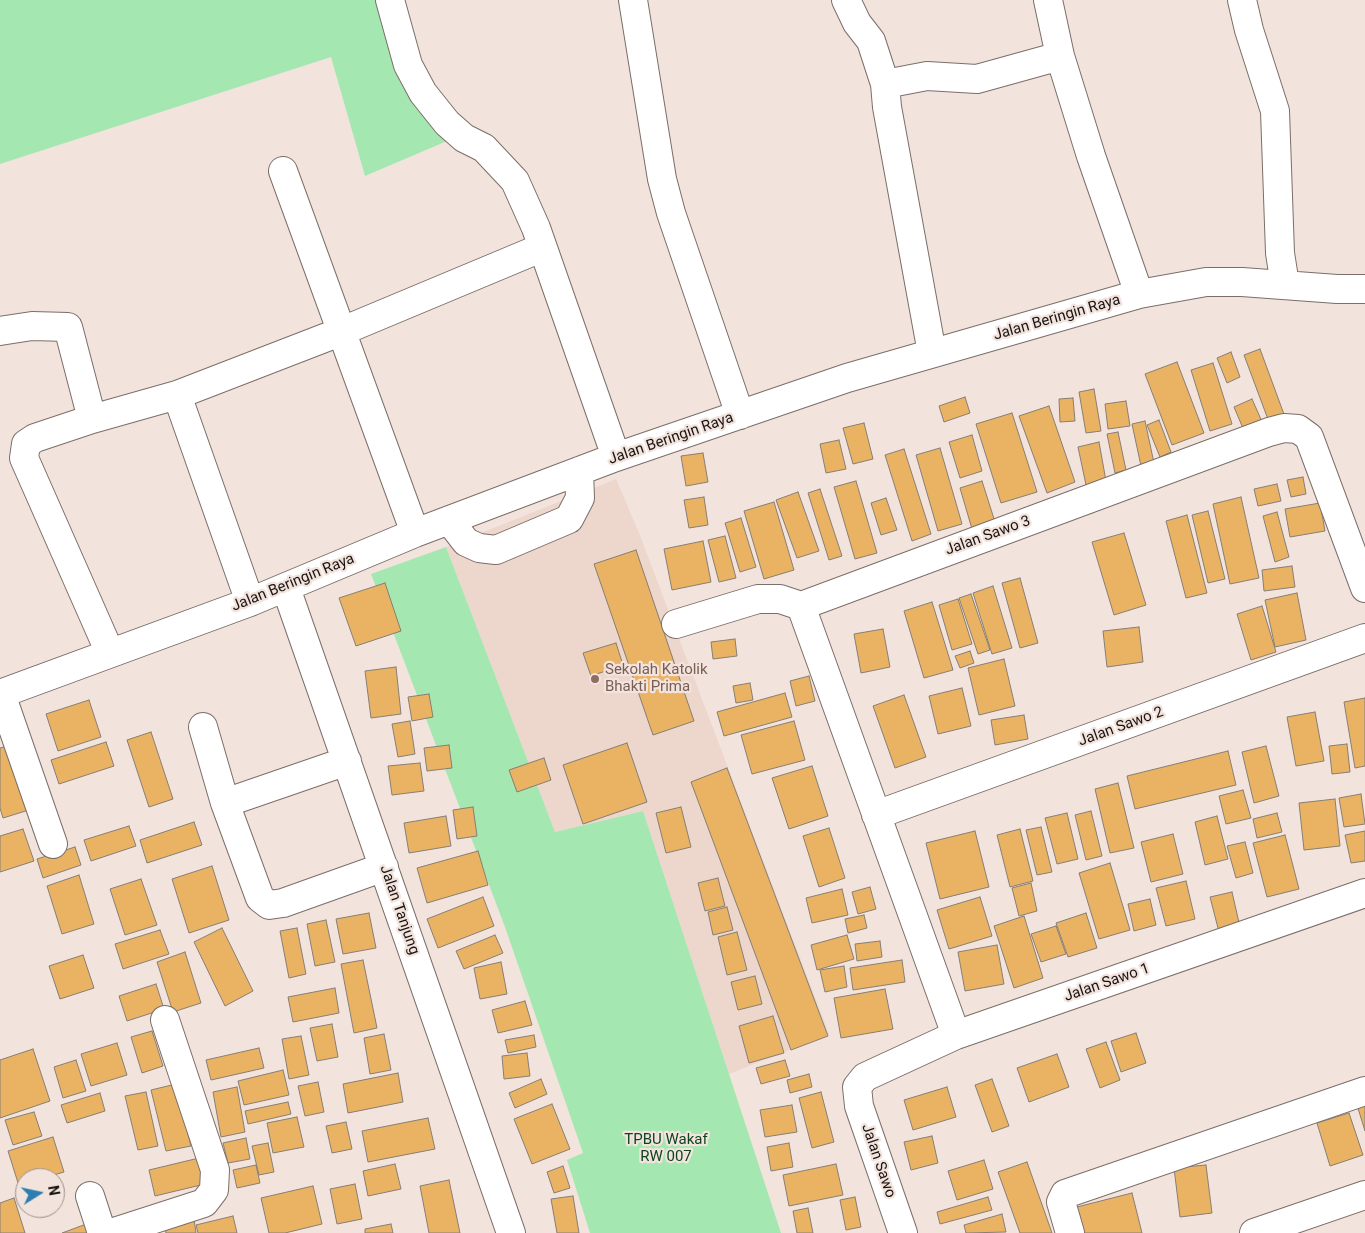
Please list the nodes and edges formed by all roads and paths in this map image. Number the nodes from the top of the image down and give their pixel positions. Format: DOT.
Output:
graph roads {
  1 [pos="390,0"];
  2 [pos="633,0"];
  3 [pos="846,0"];
  4 [pos="1048,0"];
  5 [pos="1242,0"];
  6 [pos="1060,56"];
  7 [pos="885,84"];
  8 [pos="283,171"];
  9 [pos="541,248"];
  10 [pos="1285,285"];
  11 [pos="1365,289"];
  12 [pos="1139,294"];
  13 [pos="0,331"];
  14 [pos="340,332"];
  15 [pos="932,353"];
  16 [pos="176,395"];
  17 [pos="740,416"];
  18 [pos="92,419"];
  19 [pos="616,457"];
  20 [pos="579,472"];
  21 [pos="449,520"];
  22 [pos="415,533"];
  23 [pos="1363,573"];
  24 [pos="286,588"];
  25 [pos="250,602"];
  26 [pos="801,606"];
  27 [pos="676,624"];
  28 [pos="1365,638"];
  29 [pos="110,653"];
  30 [pos="0,694"];
  31 [pos="203,727"];
  32 [pos="346,761"];
  33 [pos="225,803"];
  34 [pos="876,815"];
  35 [pos="53,844"];
  36 [pos="384,867"];
  37 [pos="1365,893"];
  38 [pos="165,1020"];
  39 [pos="956,1035"];
  40 [pos="857,1087"];
  41 [pos="1365,1092"];
  42 [pos="1365,1195"];
  43 [pos="90,1196"];
  44 [pos="102,1233"];
  45 [pos="111,1233"];
  46 [pos="511,1233"];
  47 [pos="903,1233"];
  48 [pos="1070,1233"];
  49 [pos="1254,1233"];
  1 -- 9 [label="street"];
  2 -- 17 [label="street"];
  3 -- 7 [label="street"];
  4 -- 6 [label="street"];
  5 -- 10 [label="street"];
  6 -- 7 [label="street"];
  6 -- 12 [label="street"];
  7 -- 15 [label="street"];
  8 -- 14 [label="street"];
  9 -- 14 [label="street"];
  9 -- 19 [label="street"];
  10 -- 11 [label="street, Jalan Beringin Raya"];
  10 -- 12 [label="street, Jalan Beringin Raya"];
  12 -- 15 [label="street, Jalan Beringin Raya"];
  13 -- 18 [label="street"];
  14 -- 16 [label="street"];
  14 -- 22 [label="street"];
  15 -- 17 [label="street, Jalan Beringin Raya"];
  16 -- 18 [label="street"];
  16 -- 25 [label="street"];
  17 -- 19 [label="street, Jalan Beringin Raya"];
  18 -- 29 [label="street"];
  19 -- 20 [label="street, Jalan Beringin Raya"];
  20 -- 21 [label="street, Jalan Beringin Raya"];
  20 -- 21 [label="street"];
  21 -- 22 [label="street, Jalan Beringin Raya"];
  22 -- 24 [label="street, Jalan Beringin Raya"];
  23 -- 26 [label="street, Jalan Sawo 3"];
  24 -- 25 [label="street, Jalan Beringin Raya"];
  24 -- 32 [label="street, Jalan Tanjung"];
  25 -- 29 [label="street, Jalan Beringin Raya"];
  26 -- 27 [label="street"];
  26 -- 34 [label="street"];
  28 -- 34 [label="street, Jalan Sawo 2"];
  29 -- 30 [label="street, Jalan Beringin Raya"];
  30 -- 35 [label="street"];
  31 -- 33 [label="street"];
  32 -- 33 [label="street"];
  32 -- 36 [label="street, Jalan Tanjung"];
  33 -- 36 [label="street"];
  34 -- 39 [label="street"];
  36 -- 46 [label="street, Jalan Tanjung"];
  37 -- 39 [label="street, Jalan Sawo 1"];
  38 -- 45 [label="street"];
  39 -- 40 [label="street, Jalan Sawo 1"];
  40 -- 47 [label="street, Jalan Sawo"];
  41 -- 48 [label="street"];
  42 -- 49 [label="street"];
  43 -- 44 [label="street"];
}
